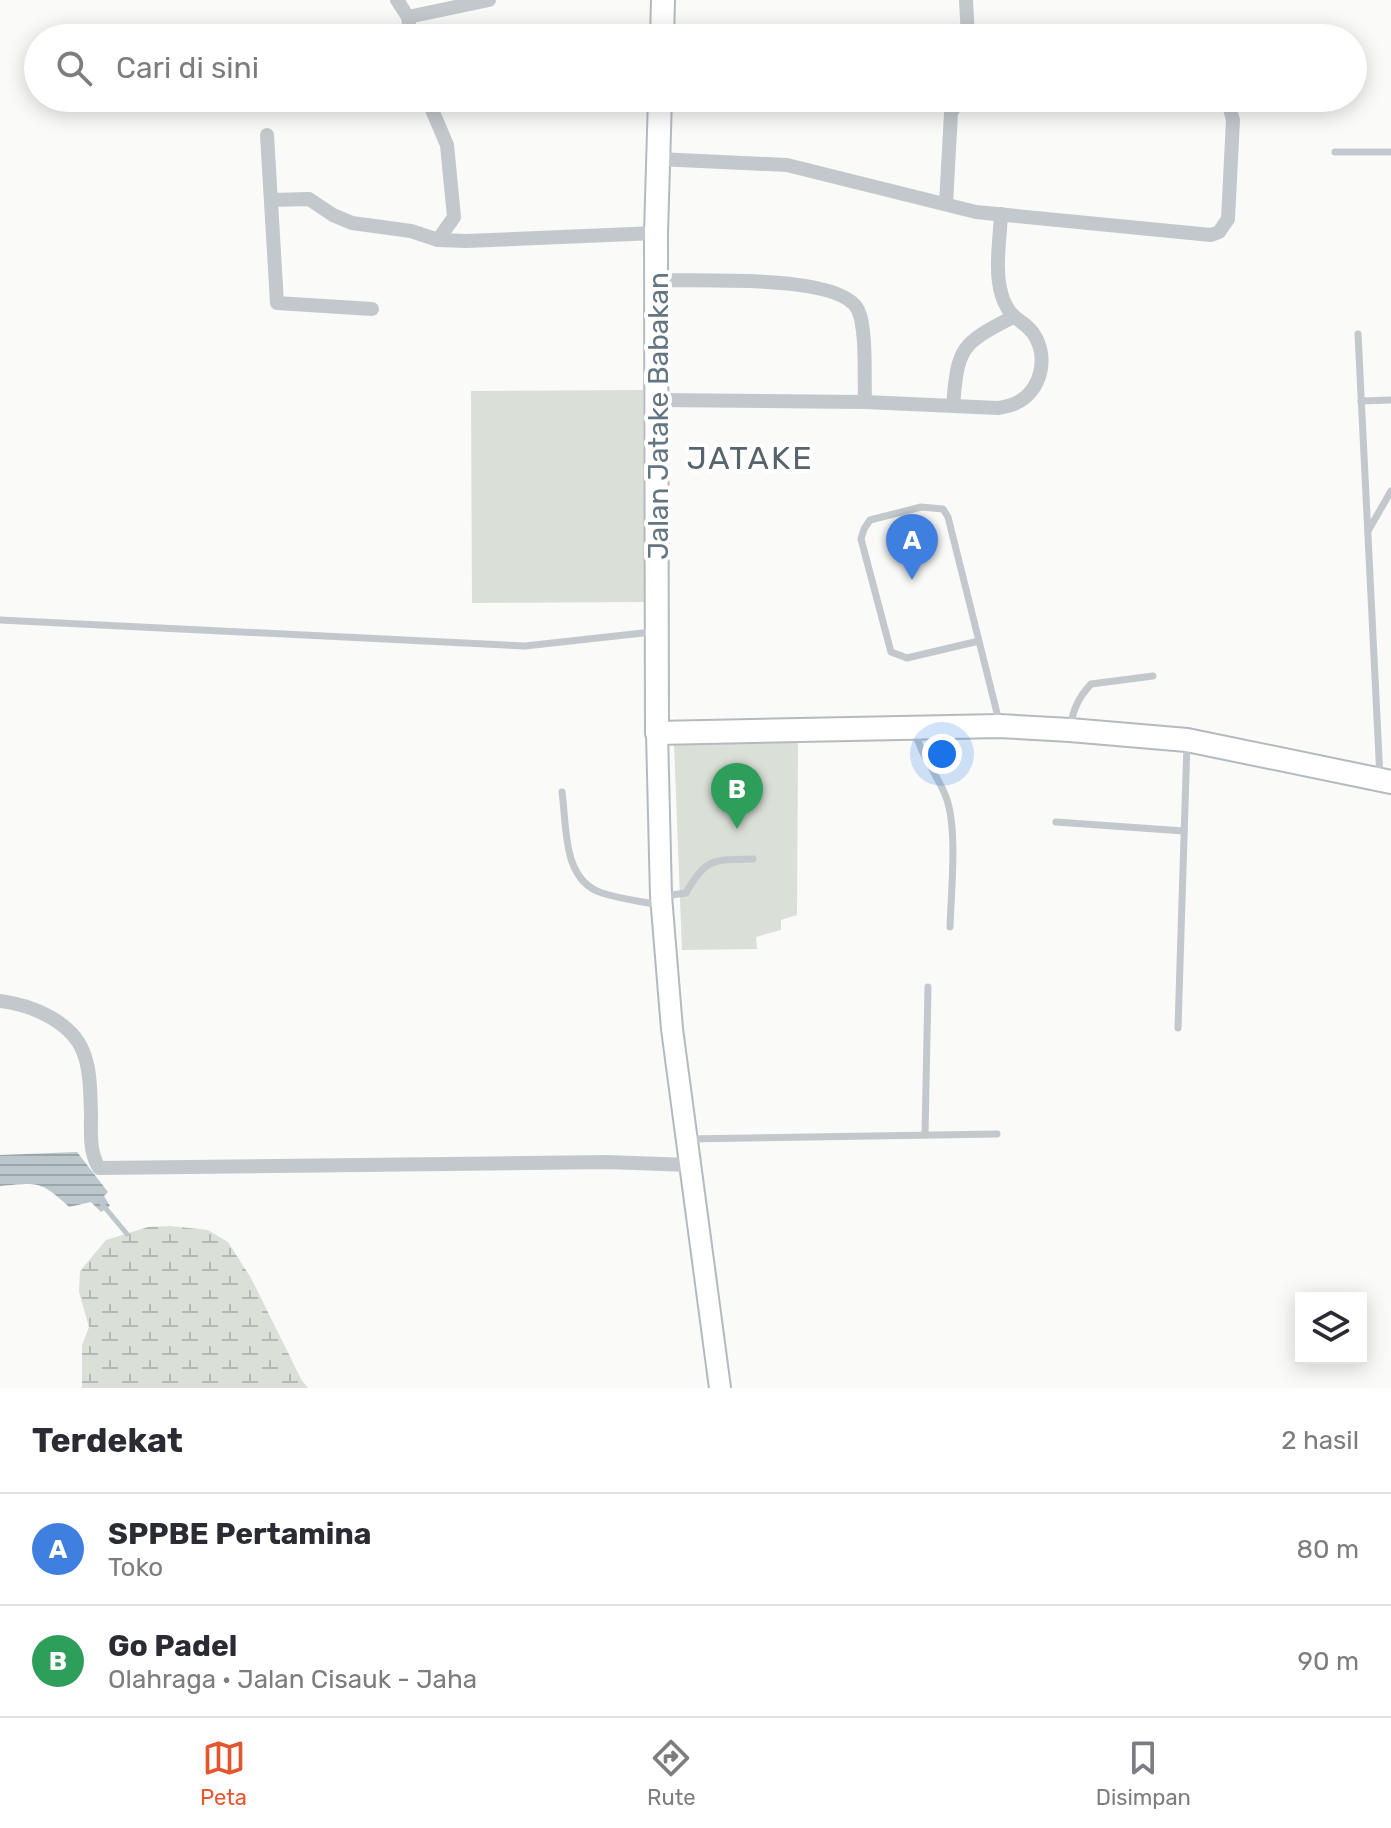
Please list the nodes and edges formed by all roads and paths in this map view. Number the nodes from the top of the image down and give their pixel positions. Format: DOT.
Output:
graph roads {
  1 [pos="397,0"];
  2 [pos="489,0"];
  3 [pos="663,0"];
  4 [pos="966,0"];
  5 [pos="408,17"];
  6 [pos="409,24"];
  7 [pos="662,24"];
  8 [pos="967,24"];
  9 [pos="433,112"];
  10 [pos="660,112"];
  11 [pos="952,112"];
  12 [pos="1231,112"];
  13 [pos="267,135"];
  14 [pos="1335,152"];
  15 [pos="1391,152"];
  16 [pos="658,159"];
  17 [pos="271,200"];
  18 [pos="946,204"];
  19 [pos="1001,214"];
  20 [pos="656,233"];
  21 [pos="438,240"];
  22 [pos="658,280"];
  23 [pos="372,309"];
  24 [pos="1013,317"];
  25 [pos="1358,334"];
  26 [pos="658,400"];
  27 [pos="1391,400"];
  28 [pos="1361,401"];
  29 [pos="865,402"];
  30 [pos="953,405"];
  31 [pos="1391,491"];
  32 [pos="1368,531"];
  33 [pos="0,620"];
  34 [pos="658,631"];
  35 [pos="979,641"];
  36 [pos="1153,676"];
  37 [pos="1000,726"];
  38 [pos="914,728"];
  39 [pos="1070,730"];
  40 [pos="657,733"];
  41 [pos="1187,740"];
  42 [pos="1386,781"];
  43 [pos="562,792"];
  44 [pos="1056,822"];
  45 [pos="1184,831"];
  46 [pos="753,859"];
  47 [pos="661,901"];
  48 [pos="950,927"];
  49 [pos="928,987"];
  50 [pos="0,1001"];
  51 [pos="1178,1028"];
  52 [pos="997,1134"];
  53 [pos="925,1135"];
  54 [pos="686,1139"];
  55 [pos="690,1165"];
  56 [pos="720,1388"];
  1 -- 5 [label="street"];
  2 -- 5 [label="street"];
  3 -- 7 [label="main road"];
  4 -- 8 [label="street"];
  5 -- 6 [label="street"];
  9 -- 21 [label="street"];
  10 -- 16 [label="main road, Jalan Jatake Babakan"];
  11 -- 18 [label="street"];
  12 -- 19 [label="street"];
  13 -- 17 [label="street"];
  14 -- 15 [label="lane"];
  16 -- 18 [label="street"];
  16 -- 20 [label="main road, Jalan Jatake Babakan"];
  17 -- 21 [label="street"];
  17 -- 23 [label="street"];
  18 -- 19 [label="street"];
  19 -- 24 [label="street"];
  20 -- 21 [label="street"];
  20 -- 22 [label="main road, Jalan Jatake Babakan"];
  22 -- 26 [label="main road, Jalan Jatake Babakan"];
  22 -- 29 [label="street"];
  24 -- 30 [label="street"];
  24 -- 30 [label="street"];
  25 -- 28 [label="lane"];
  26 -- 29 [label="street"];
  26 -- 34 [label="main road, Jalan Jatake Babakan"];
  27 -- 28 [label="lane"];
  28 -- 32 [label="lane"];
  29 -- 30 [label="street"];
  31 -- 32 [label="lane"];
  32 -- 42 [label="lane"];
  33 -- 34 [label="lane"];
  34 -- 40 [label="main road, Jalan Jatake Babakan"];
  35 -- 35 [label="lane"];
  35 -- 37 [label="lane"];
  36 -- 39 [label="lane"];
  37 -- 38 [label="main road"];
  37 -- 39 [label="main road"];
  38 -- 40 [label="main road"];
  38 -- 48 [label="lane"];
  39 -- 41 [label="main road"];
  40 -- 47 [label="main road"];
  41 -- 42 [label="main road"];
  41 -- 45 [label="lane"];
  43 -- 47 [label="lane"];
  44 -- 45 [label="lane"];
  45 -- 51 [label="lane"];
  46 -- 47 [label="lane"];
  47 -- 54 [label="main road"];
  49 -- 53 [label="lane"];
  50 -- 55 [label="street"];
  52 -- 53 [label="lane"];
  53 -- 54 [label="lane"];
  54 -- 55 [label="main road"];
  55 -- 56 [label="main road"];
}
